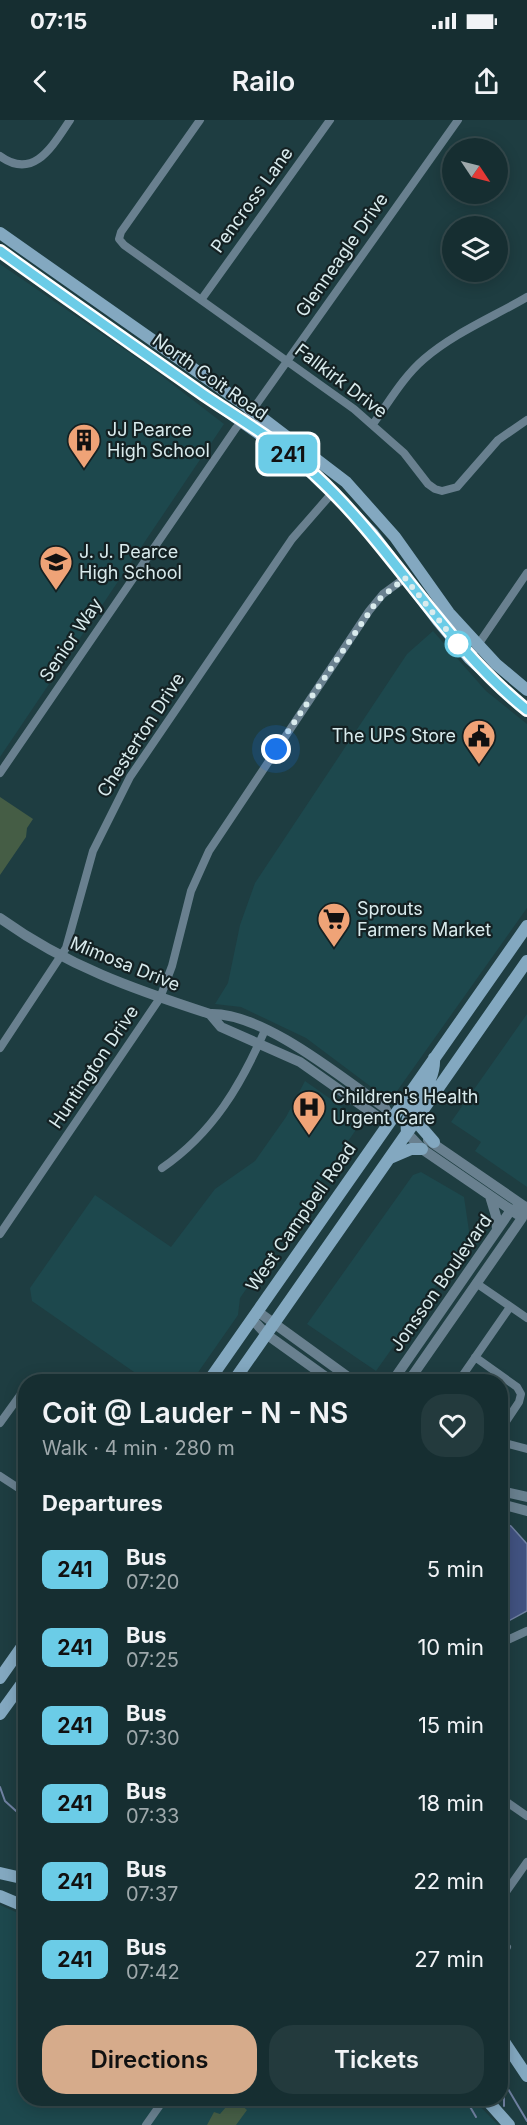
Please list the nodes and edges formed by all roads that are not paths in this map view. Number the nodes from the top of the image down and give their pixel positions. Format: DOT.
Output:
graph roads {
  1 [pos="70,120"];
  2 [pos="200,120"];
  3 [pos="330,120"];
  4 [pos="458,120"];
  5 [pos="0,156"];
  6 [pos="0,233"];
  7 [pos="0,251"];
  8 [pos="527,297"];
  9 [pos="201,300"];
  10 [pos="288,361"];
  11 [pos="252,410"];
  12 [pos="527,420"];
  13 [pos="242,421"];
  14 [pos="373,424"];
  15 [pos="333,492"];
  16 [pos="527,573"];
  17 [pos="405,578"];
  18 [pos="478,645"];
  19 [pos="470,658"];
  20 [pos="527,690"];
  21 [pos="505,692"];
  22 [pos="527,701"];
  23 [pos="527,710"];
  24 [pos="0,773"];
  25 [pos="0,918"];
  26 [pos="527,926"];
  27 [pos="511,948"];
  28 [pos="61,958"];
  29 [pos="527,959"];
  30 [pos="160,998"];
  31 [pos="210,1014"];
  32 [pos="265,1030"];
  33 [pos="260,1042"];
  34 [pos="0,1048"];
  35 [pos="434,1058"];
  36 [pos="319,1062"];
  37 [pos="318,1075"];
  38 [pos="419,1115"];
  39 [pos="406,1127"];
  40 [pos="387,1129"];
  41 [pos="434,1142"];
  42 [pos="422,1149"];
  43 [pos="389,1159"];
  44 [pos="162,1168"];
  45 [pos="474,1170"];
  46 [pos="464,1178"];
  47 [pos="490,1195"];
  48 [pos="328,1210"];
  49 [pos="512,1210"];
  50 [pos="525,1213"];
  51 [pos="497,1230"];
  52 [pos="313,1231"];
  53 [pos="0,1234"];
  54 [pos="334,1237"];
  55 [pos="321,1256"];
  56 [pos="476,1283"];
  57 [pos="510,1307"];
  58 [pos="443,1308"];
  59 [pos="255,1315"];
  60 [pos="453,1315"];
  61 [pos="527,1318"];
  62 [pos="270,1329"];
  63 [pos="475,1357"];
  64 [pos="214,1374"];
  65 [pos="239,1374"];
  66 [pos="323,1374"];
  67 [pos="342,1374"];
  68 [pos="398,1374"];
  69 [pos="413,1374"];
  70 [pos="463,1374"];
  71 [pos="498,1374"];
  72 [pos="508,1381"];
  73 [pos="18,1398"];
  74 [pos="508,1418"];
  75 [pos="0,1423"];
  76 [pos="508,1444"];
  77 [pos="527,1449"];
  78 [pos="0,1476"];
  79 [pos="18,1488"];
  80 [pos="508,1493"];
  81 [pos="527,1497"];
  82 [pos="508,1506"];
  83 [pos="527,1510"];
  84 [pos="527,1631"];
  85 [pos="508,1640"];
  86 [pos="18,1652"];
  87 [pos="0,1678"];
  88 [pos="18,1689"];
  89 [pos="0,1714"];
  90 [pos="508,1803"];
  91 [pos="527,1816"];
  92 [pos="527,1862"];
  93 [pos="0,1873"];
  94 [pos="18,1878"];
  95 [pos="508,1889"];
  96 [pos="0,1896"];
  97 [pos="18,1904"];
  98 [pos="508,2048"];
  99 [pos="527,2076"];
  100 [pos="159,2106"];
  101 [pos="491,2106"];
  102 [pos="146,2125"];
  103 [pos="508,2125"];
  1 -- 5 [label="street"];
  2 -- 9 [label="street, Fallkirk Drive"];
  3 -- 9 [label="street, Pencross Lane"];
  4 -- 10 [label="street, Glenneagle Drive"];
  6 -- 11 [label="main road, North Coit Road"];
  7 -- 13 [label="main road, North Coit Road"];
  8 -- 14 [label="street"];
  9 -- 10 [label="street, Fallkirk Drive"];
  10 -- 11 [label="street, Glenneagle Drive"];
  10 -- 14 [label="street, Fallkirk Drive"];
  11 -- 13 [label="street, Senior Way"];
  11 -- 18 [label="main road, North Coit Road"];
  12 -- 14 [label="street, Fallkirk Drive"];
  13 -- 15 [label="main road, North Coit Road"];
  13 -- 24 [label="street, Senior Way"];
  15 -- 17 [label="main road, North Coit Road"];
  15 -- 28 [label="street, Chesterton Drive"];
  16 -- 18 [label="street"];
  17 -- 19 [label="main road, North Coit Road"];
  17 -- 30 [label="street, Huntington Drive"];
  18 -- 19 [label="street"];
  18 -- 20 [label="main road, North Coit Road"];
  19 -- 21 [label="main road, North Coit Road"];
  21 -- 22 [label="main road"];
  21 -- 23 [label="main road, North Coit Road"];
  25 -- 28 [label="street, Mimosa Drive"];
  26 -- 27 [label="main road, West Campbell Road"];
  27 -- 29 [label="main road"];
  27 -- 35 [label="main road, West Campbell Road"];
  28 -- 30 [label="street, Mimosa Drive"];
  28 -- 34 [label="street, Chesterton Drive"];
  29 -- 38 [label="main road"];
  30 -- 31 [label="street, Mimosa Drive"];
  30 -- 53 [label="street, Huntington Drive"];
  31 -- 32 [label="street, Mimosa Drive"];
  31 -- 33 [label="street, Mimosa Drive"];
  32 -- 33 [label="street"];
  32 -- 36 [label="street, Mimosa Drive"];
  33 -- 37 [label="street, Mimosa Drive"];
  33 -- 44 [label="street"];
  35 -- 39 [label="main road"];
  35 -- 40 [label="main road, West Campbell Road"];
  36 -- 37 [label="street"];
  36 -- 40 [label="street, Mimosa Drive"];
  37 -- 40 [label="street, Mimosa Drive"];
  38 -- 39 [label="main road"];
  38 -- 41 [label="main road"];
  39 -- 40 [label="main road"];
  39 -- 41 [label="street"];
  39 -- 42 [label="street"];
  39 -- 43 [label="main road"];
  40 -- 43 [label="main road"];
  40 -- 48 [label="main road, West Campbell Road"];
  41 -- 45 [label="street"];
  42 -- 43 [label="main road"];
  42 -- 46 [label="street"];
  43 -- 54 [label="main road"];
  45 -- 46 [label="street"];
  45 -- 50 [label="street"];
  46 -- 47 [label="street"];
  47 -- 49 [label="street"];
  47 -- 51 [label="street"];
  48 -- 52 [label="main road, West Campbell Road"];
  48 -- 54 [label="main road"];
  49 -- 50 [label="street, Jonsson Boulevard"];
  49 -- 51 [label="street, Jonsson Boulevard"];
  50 -- 56 [label="street, Jonsson Boulevard"];
  51 -- 58 [label="street, Jonsson Boulevard"];
  52 -- 55 [label="main road"];
  52 -- 59 [label="main road, West Campbell Road"];
  54 -- 55 [label="main road"];
  55 -- 62 [label="main road"];
  56 -- 57 [label="street"];
  56 -- 60 [label="street, Jonsson Boulevard"];
  57 -- 61 [label="street"];
  57 -- 63 [label="street"];
  58 -- 60 [label="street"];
  58 -- 68 [label="street, Jonsson Boulevard"];
  59 -- 62 [label="street"];
  59 -- 64 [label="main road, West Campbell Road"];
  60 -- 69 [label="street, Jonsson Boulevard"];
  62 -- 65 [label="main road"];
  62 -- 66 [label="street"];
  62 -- 67 [label="street"];
  63 -- 70 [label="street"];
  63 -- 71 [label="street"];
  72 -- 74 [label="street"];
  73 -- 75 [label="street"];
  76 -- 77 [label="street"];
  78 -- 79 [label="street"];
  80 -- 81 [label="street"];
  82 -- 83 [label="street"];
  84 -- 85 [label="street"];
  86 -- 87 [label="main road"];
  88 -- 89 [label="main road"];
  90 -- 91 [label="street"];
  92 -- 95 [label="street"];
  93 -- 94 [label="main road"];
  96 -- 97 [label="main road"];
  98 -- 99 [label="main road"];
  100 -- 102 [label="street"];
  101 -- 103 [label="main road"];
}
